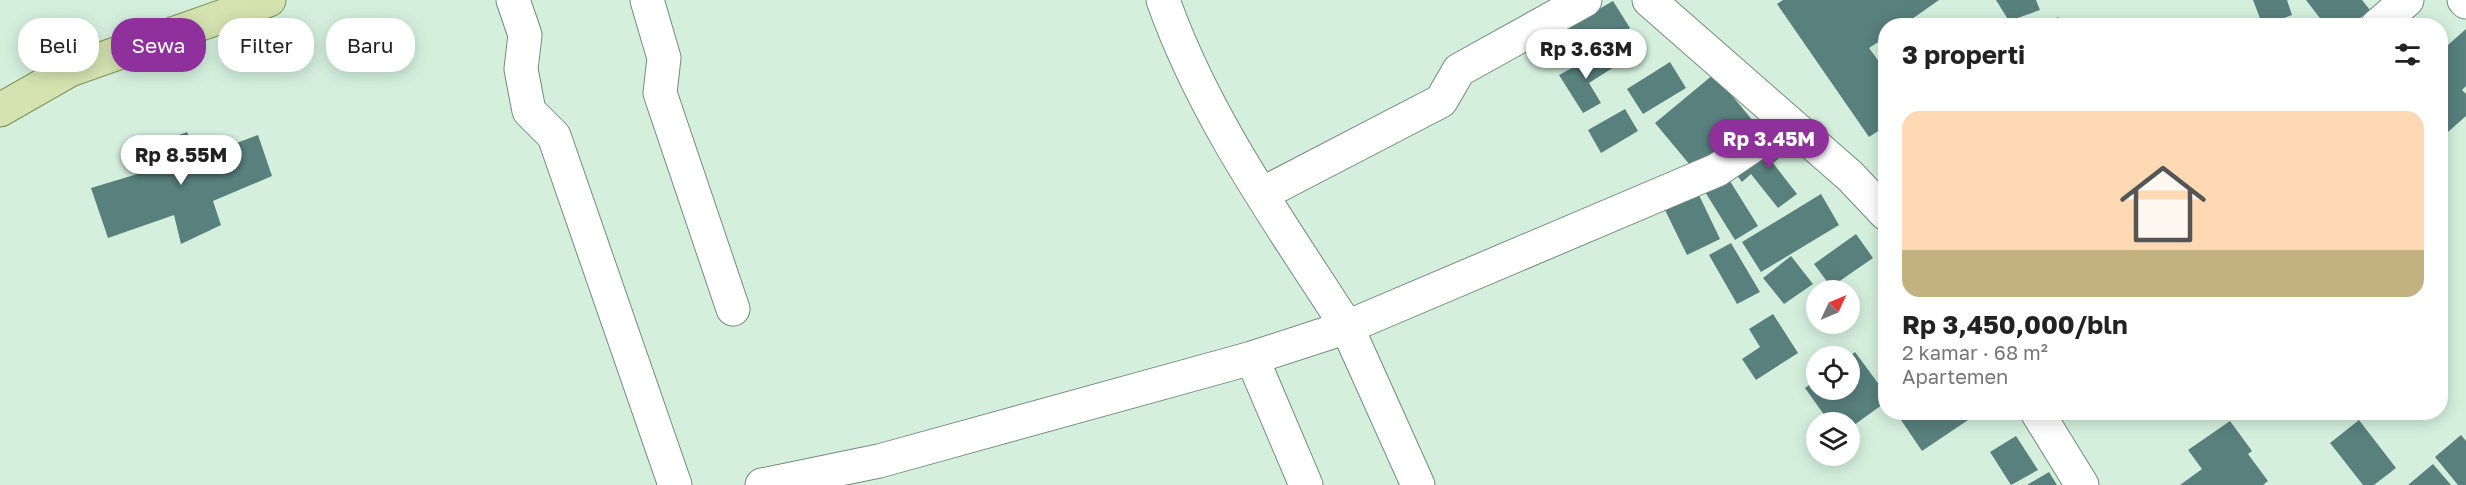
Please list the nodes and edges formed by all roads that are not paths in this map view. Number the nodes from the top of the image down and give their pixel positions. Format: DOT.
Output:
graph roads {
  1 [pos="269,0"];
  2 [pos="513,0"];
  3 [pos="647,0"];
  4 [pos="1163,0"];
  5 [pos="1585,0"];
  6 [pos="1649,0"];
  7 [pos="2407,0"];
  8 [pos="2386,18"];
  9 [pos="0,110"];
  10 [pos="1788,122"];
  11 [pos="1262,194"];
  12 [pos="1878,206"];
  13 [pos="733,309"];
  14 [pos="1347,327"];
  15 [pos="1252,358"];
  16 [pos="2042,420"];
  17 [pos="884,473"];
  18 [pos="675,485"];
  19 [pos="762,485"];
  20 [pos="1306,485"];
  21 [pos="1418,485"];
  22 [pos="2082,485"];
  1 -- 9 [label="main road"];
  2 -- 18 [label="street"];
  3 -- 13 [label="street"];
  4 -- 11 [label="street"];
  5 -- 11 [label="street"];
  6 -- 10 [label="street"];
  7 -- 8 [label="street"];
  10 -- 12 [label="street"];
  10 -- 14 [label="street"];
  11 -- 14 [label="street"];
  14 -- 15 [label="street"];
  14 -- 21 [label="street"];
  15 -- 17 [label="street"];
  15 -- 20 [label="street"];
  16 -- 22 [label="street"];
  17 -- 19 [label="street"];
}
